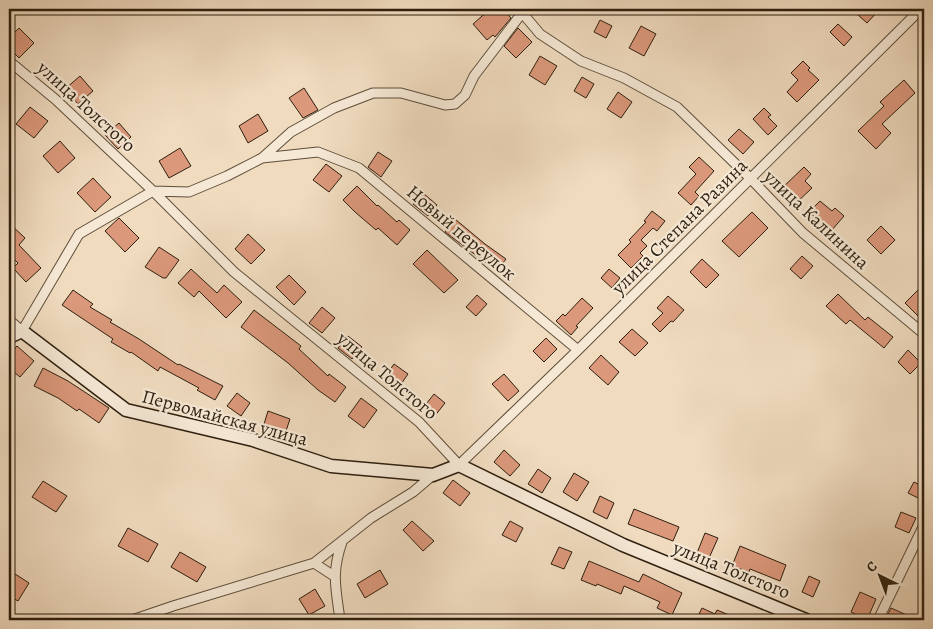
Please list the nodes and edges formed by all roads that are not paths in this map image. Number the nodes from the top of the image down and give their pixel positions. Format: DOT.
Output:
graph roads {
  1 [pos="921,9"];
  2 [pos="520,11"];
  3 [pos="9,61"];
  4 [pos="262,158"];
  5 [pos="750,178"];
  6 [pos="153,191"];
  7 [pos="9,320"];
  8 [pos="22,332"];
  9 [pos="924,334"];
  10 [pos="9,337"];
  11 [pos="578,350"];
  12 [pos="458,465"];
  13 [pos="434,475"];
  14 [pos="924,525"];
  15 [pos="342,540"];
  16 [pos="314,563"];
  17 [pos="334,576"];
  18 [pos="132,620"];
  19 [pos="340,620"];
  20 [pos="806,620"];
  21 [pos="878,620"];
  1 -- 5 [label="street, улица Степана Разина"];
  2 -- 4 [label="street"];
  2 -- 5 [label="street, улица Калинина"];
  3 -- 6 [label="street, улица Толстого"];
  4 -- 6 [label="street"];
  4 -- 11 [label="street, Новый переулок"];
  5 -- 9 [label="street, улица Калинина"];
  5 -- 11 [label="street, улица Степана Разина"];
  6 -- 8 [label="street"];
  6 -- 12 [label="street, улица Толстого"];
  7 -- 8 [label="street, Первомайская улица"];
  8 -- 10 [label="main road"];
  8 -- 13 [label="main road, Первомайская улица"];
  11 -- 12 [label="street, улица Степана Разина"];
  12 -- 13 [label="main road, Первомайская улица"];
  12 -- 20 [label="main road, улица Толстого"];
  13 -- 15 [label="street"];
  14 -- 21 [label="street"];
  15 -- 16 [label="street"];
  15 -- 17 [label="street"];
  16 -- 17 [label="street"];
  16 -- 18 [label="street"];
  17 -- 19 [label="street"];
}
